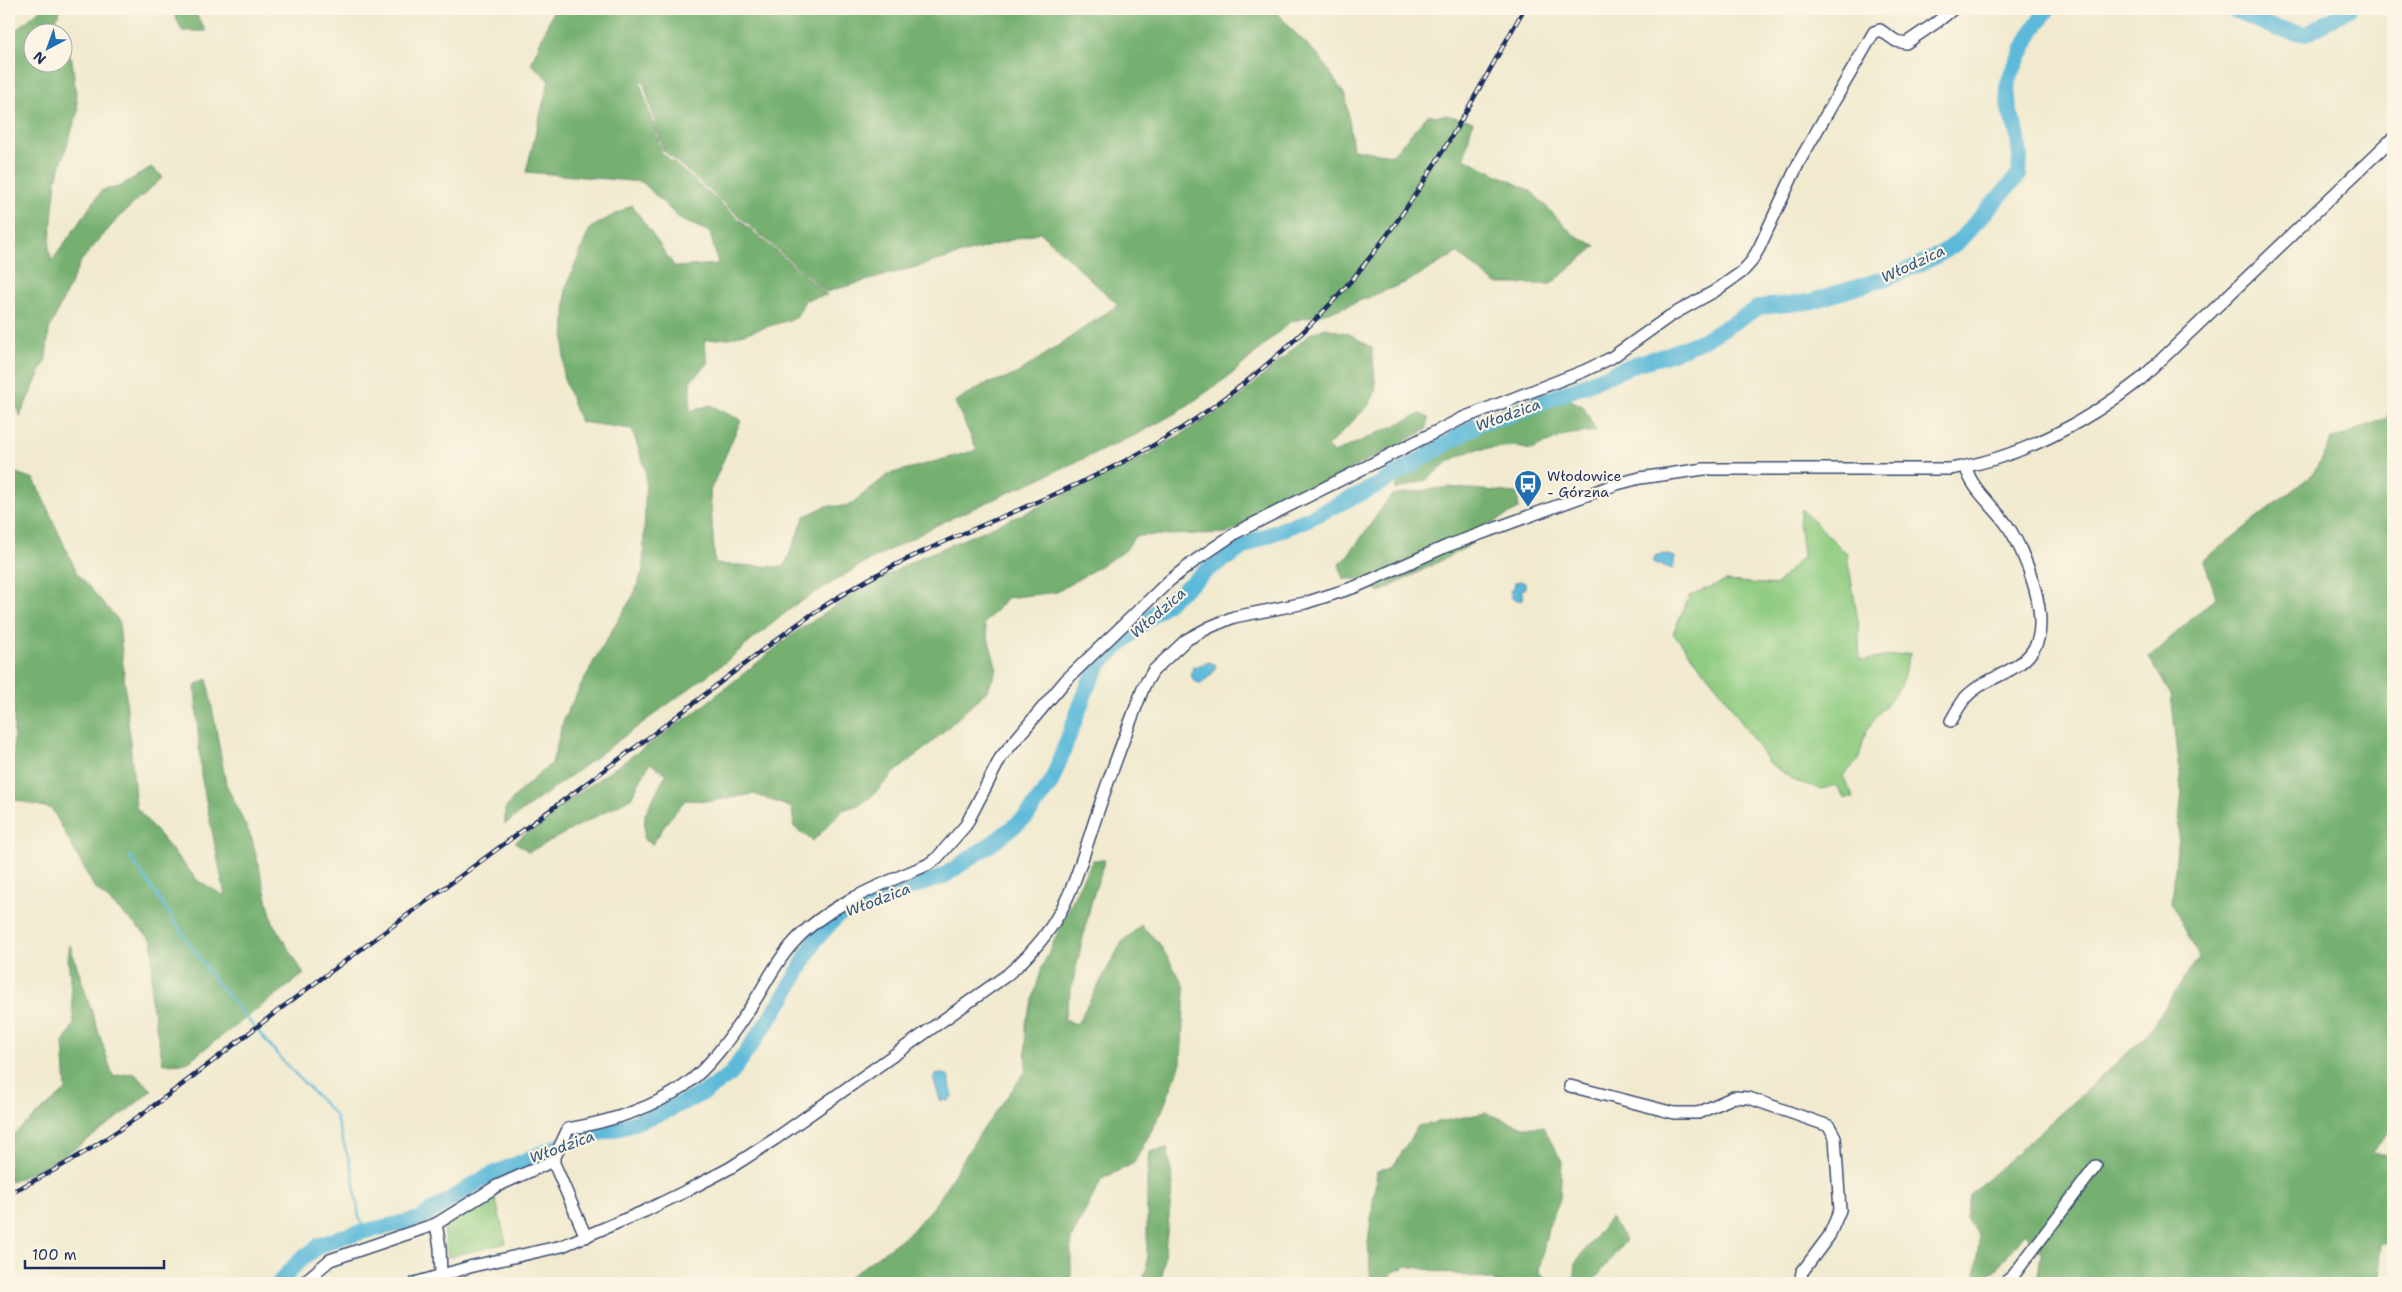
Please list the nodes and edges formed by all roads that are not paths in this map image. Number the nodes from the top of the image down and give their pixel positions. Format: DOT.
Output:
graph roads {
  1 [pos="1953,9"];
  2 [pos="2393,138"];
  3 [pos="1966,467"];
  4 [pos="1951,721"];
  5 [pos="1570,1086"];
  6 [pos="554,1157"];
  7 [pos="2096,1166"];
  8 [pos="436,1224"];
  9 [pos="586,1237"];
  10 [pos="441,1274"];
  11 [pos="303,1283"];
  12 [pos="415,1283"];
  13 [pos="1800,1283"];
  14 [pos="2004,1283"];
  1 -- 6 [label="street"];
  2 -- 3 [label="street"];
  3 -- 4 [label="street"];
  3 -- 9 [label="street"];
  5 -- 13 [label="street"];
  6 -- 8 [label="street"];
  6 -- 9 [label="street"];
  7 -- 14 [label="street"];
  8 -- 10 [label="street"];
  8 -- 11 [label="street"];
  9 -- 10 [label="street"];
  10 -- 12 [label="street"];
}
